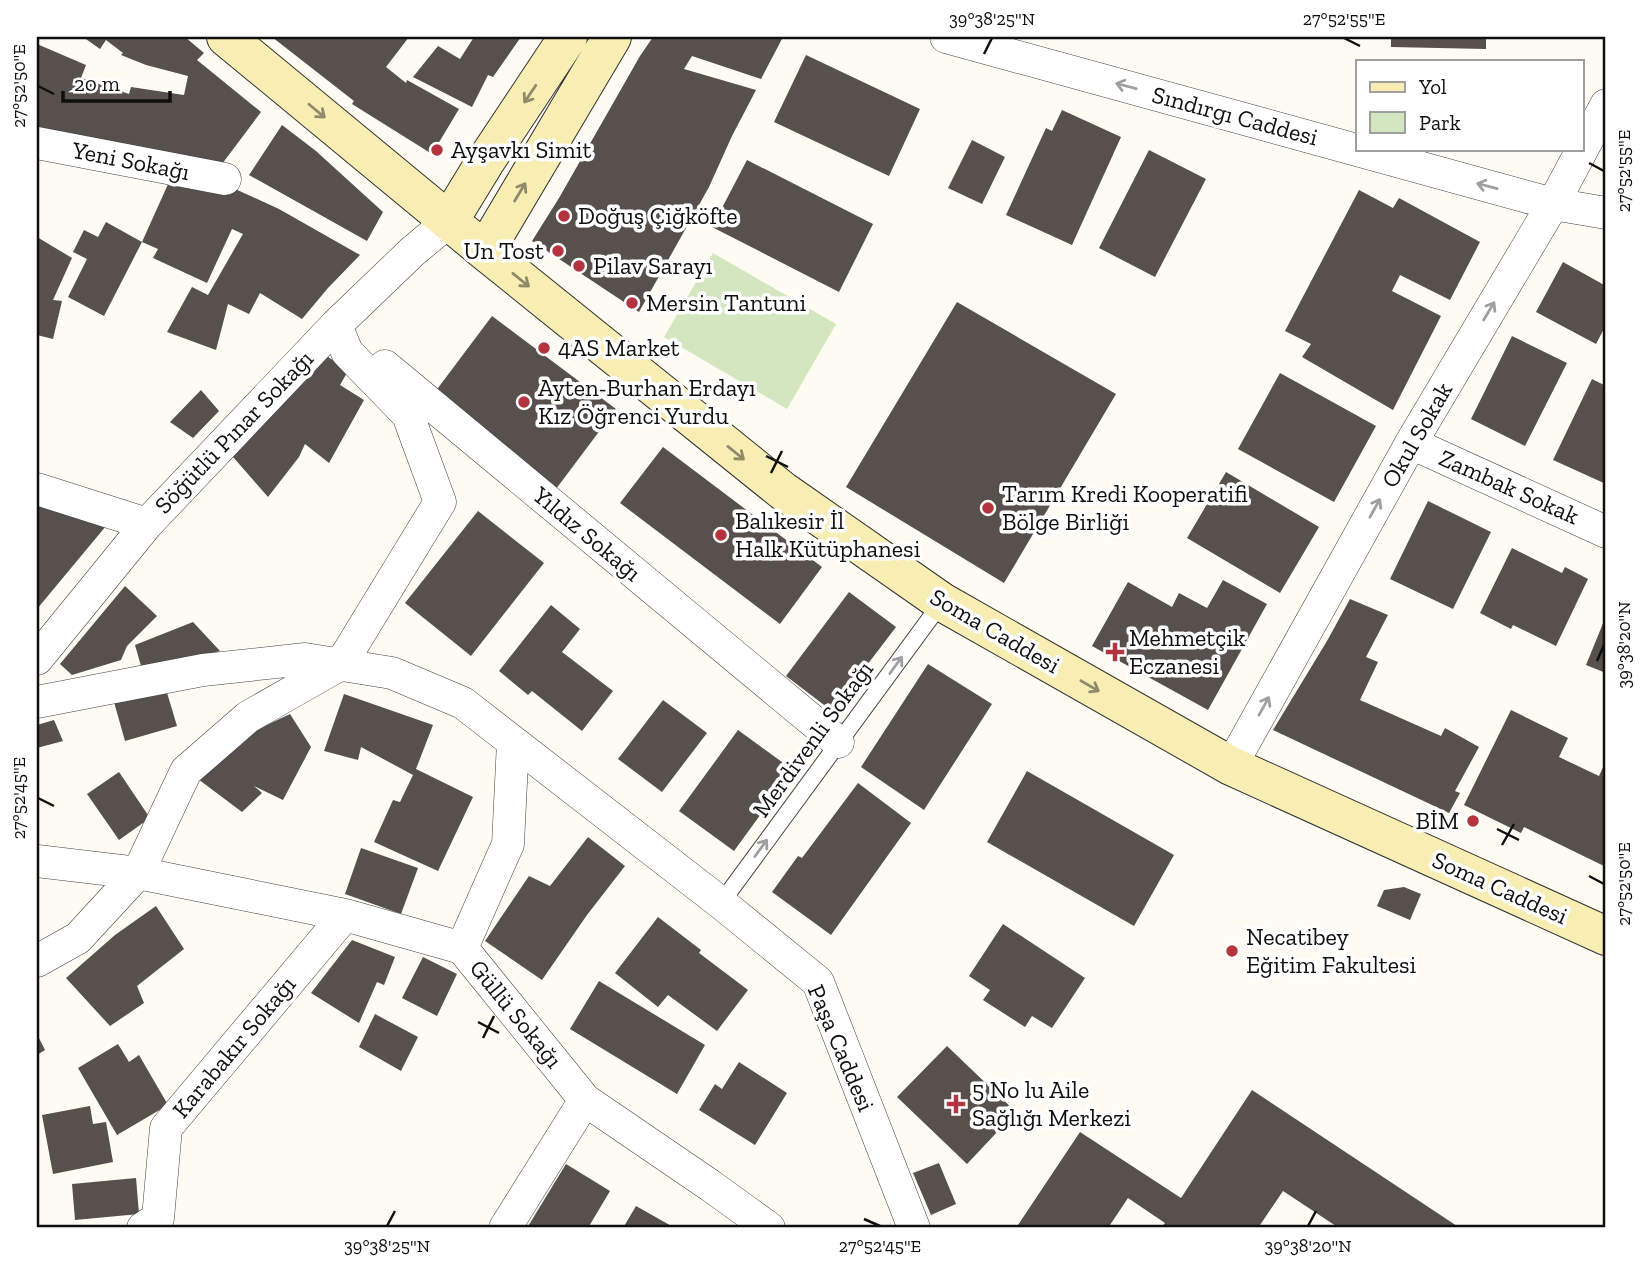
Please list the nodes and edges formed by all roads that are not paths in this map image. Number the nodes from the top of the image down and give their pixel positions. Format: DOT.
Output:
graph roads {
  1 [pos="226,37"];
  2 [pos="568,37"];
  3 [pos="612,37"];
  4 [pos="946,37"];
  5 [pos="1606,105"];
  6 [pos="37,143"];
  7 [pos="1584,146"];
  8 [pos="1356,150"];
  9 [pos="1357,150"];
  10 [pos="1582,150"];
  11 [pos="225,180"];
  12 [pos="1553,204"];
  13 [pos="1606,213"];
  14 [pos="449,221"];
  15 [pos="485,251"];
  16 [pos="336,325"];
  17 [pos="1411,443"];
  18 [pos="37,489"];
  19 [pos="147,524"];
  20 [pos="1606,532"];
  21 [pos="942,602"];
  22 [pos="37,659"];
  23 [pos="341,664"];
  24 [pos="37,702"];
  25 [pos="513,742"];
  26 [pos="838,742"];
  27 [pos="1231,766"];
  28 [pos="37,861"];
  29 [pos="138,873"];
  30 [pos="721,903"];
  31 [pos="345,915"];
  32 [pos="1606,936"];
  33 [pos="462,948"];
  34 [pos="37,961"];
  35 [pos="585,1100"];
  36 [pos="143,1228"];
  37 [pos="505,1228"];
  38 [pos="769,1228"];
  39 [pos="914,1228"];
  1 -- 14 [label="main road, Soma Caddesi, one-way"];
  2 -- 14 [label="main road, one-way"];
  15 -- 3 [label="main road, one-way"];
  8 -- 4 [label="street, Sındırgı Caddesi, one-way"];
  5 -- 7 [label="street, Okul Sokak"];
  6 -- 11 [label="street, Yeni Sokağı"];
  12 -- 9 [label="street, Sındırgı Caddesi, one-way"];
  10 -- 12 [label="street, Okul Sokak"];
  12 -- 13 [label="street, Sındırgı Caddesi"];
  17 -- 12 [label="street, Okul Sokak, one-way"];
  14 -- 15 [label="main road, Soma Caddesi"];
  14 -- 16 [label="street, Söğütlü Pınar Sokağı"];
  15 -- 21 [label="main road, Soma Caddesi, one-way"];
  16 -- 19 [label="street, Söğütlü Pınar Sokağı"];
  16 -- 23 [label="street"];
  16 -- 26 [label="street, Yıldız Sokağı"];
  17 -- 20 [label="street, Zambak Sokak"];
  27 -- 17 [label="street, Okul Sokak, one-way"];
  18 -- 19 [label="street"];
  19 -- 22 [label="street, Söğütlü Pınar Sokağı"];
  26 -- 21 [label="lane, Merdivenli Sokağı, one-way"];
  21 -- 27 [label="main road, Soma Caddesi, one-way"];
  23 -- 24 [label="street, Paşa Caddesi"];
  23 -- 25 [label="street, Paşa Caddesi"];
  23 -- 29 [label="street"];
  25 -- 30 [label="street, Paşa Caddesi"];
  25 -- 33 [label="street"];
  30 -- 26 [label="lane, Merdivenli Sokağı, one-way"];
  27 -- 32 [label="main road, Soma Caddesi"];
  28 -- 29 [label="street, Güllü Sokağı"];
  29 -- 31 [label="street, Güllü Sokağı"];
  29 -- 34 [label="street"];
  30 -- 39 [label="street, Paşa Caddesi"];
  31 -- 33 [label="street, Güllü Sokağı"];
  31 -- 36 [label="street, Karabakır Sokağı"];
  33 -- 35 [label="street, Güllü Sokağı"];
  35 -- 37 [label="street"];
  35 -- 38 [label="street, Güllü Sokağı"];
}
